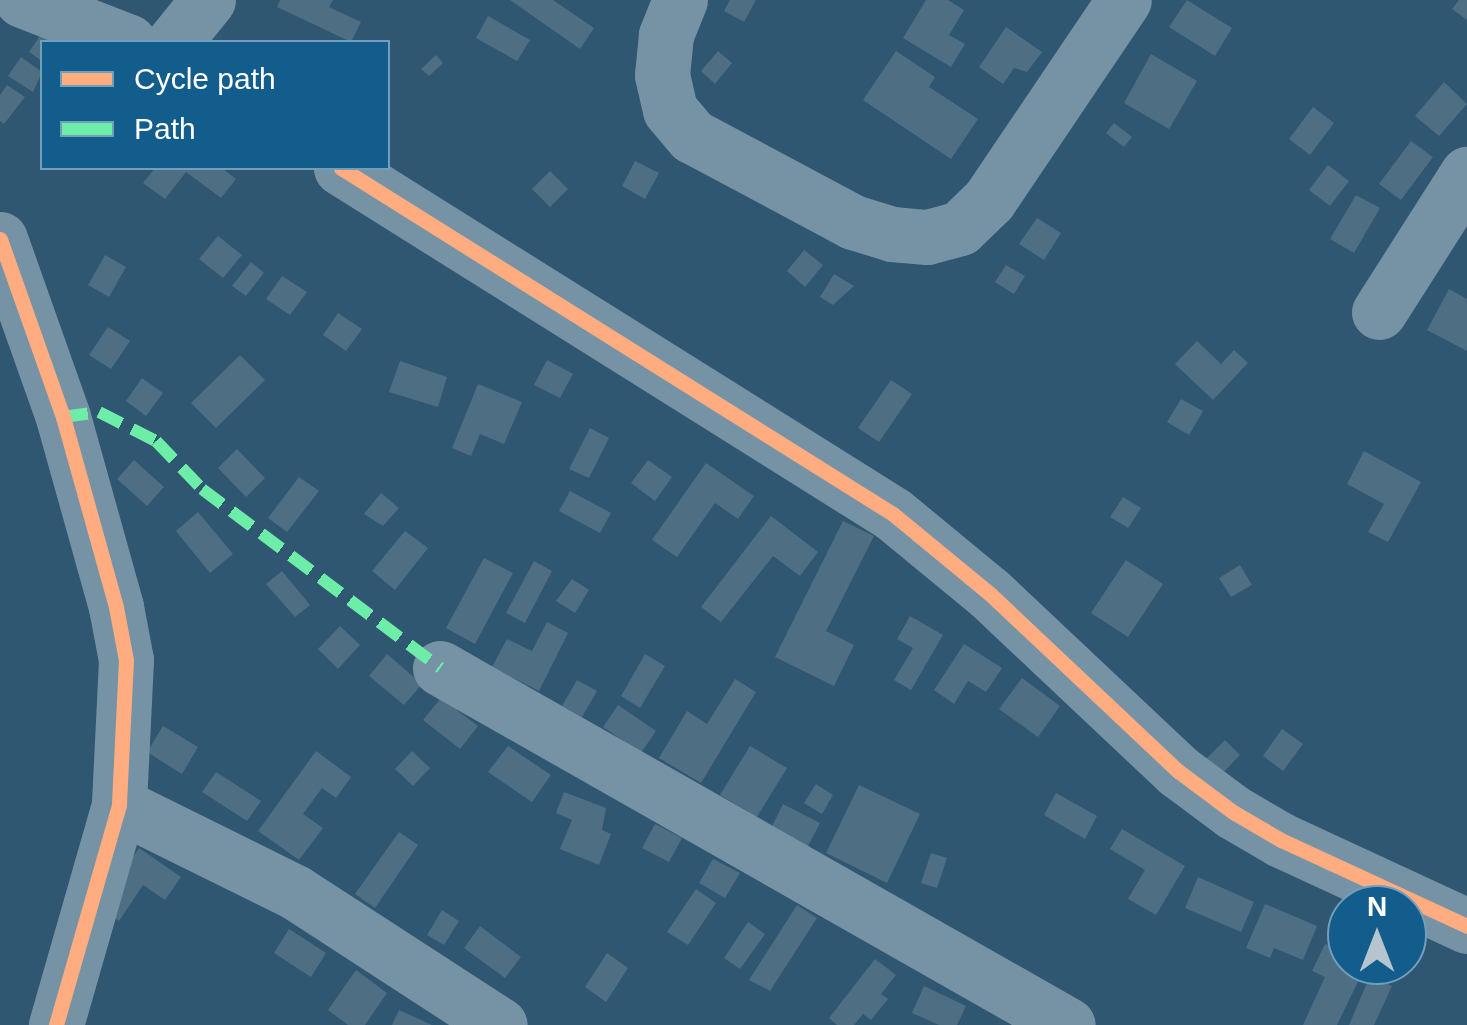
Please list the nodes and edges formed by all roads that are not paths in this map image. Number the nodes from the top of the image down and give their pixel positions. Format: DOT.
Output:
graph roads {
  1 [pos="22,0"];
  2 [pos="208,0"];
  3 [pos="680,0"];
  4 [pos="1124,0"];
  5 [pos="124,40"];
  6 [pos="176,40"];
  7 [pos="344,170"];
  8 [pos="1467,174"];
  9 [pos="0,240"];
  10 [pos="1379,312"];
  11 [pos="440,668"];
  12 [pos="119,805"];
  13 [pos="1467,926"];
  14 [pos="56,1025"];
  15 [pos="500,1025"];
  16 [pos="1068,1025"];
  1 -- 5 [label="street"];
  2 -- 6 [label="street"];
  3 -- 4 [label="street"];
  7 -- 13 [label="street"];
  8 -- 10 [label="street"];
  9 -- 12 [label="street"];
  11 -- 16 [label="street"];
  12 -- 14 [label="street"];
  12 -- 15 [label="street"];
}
